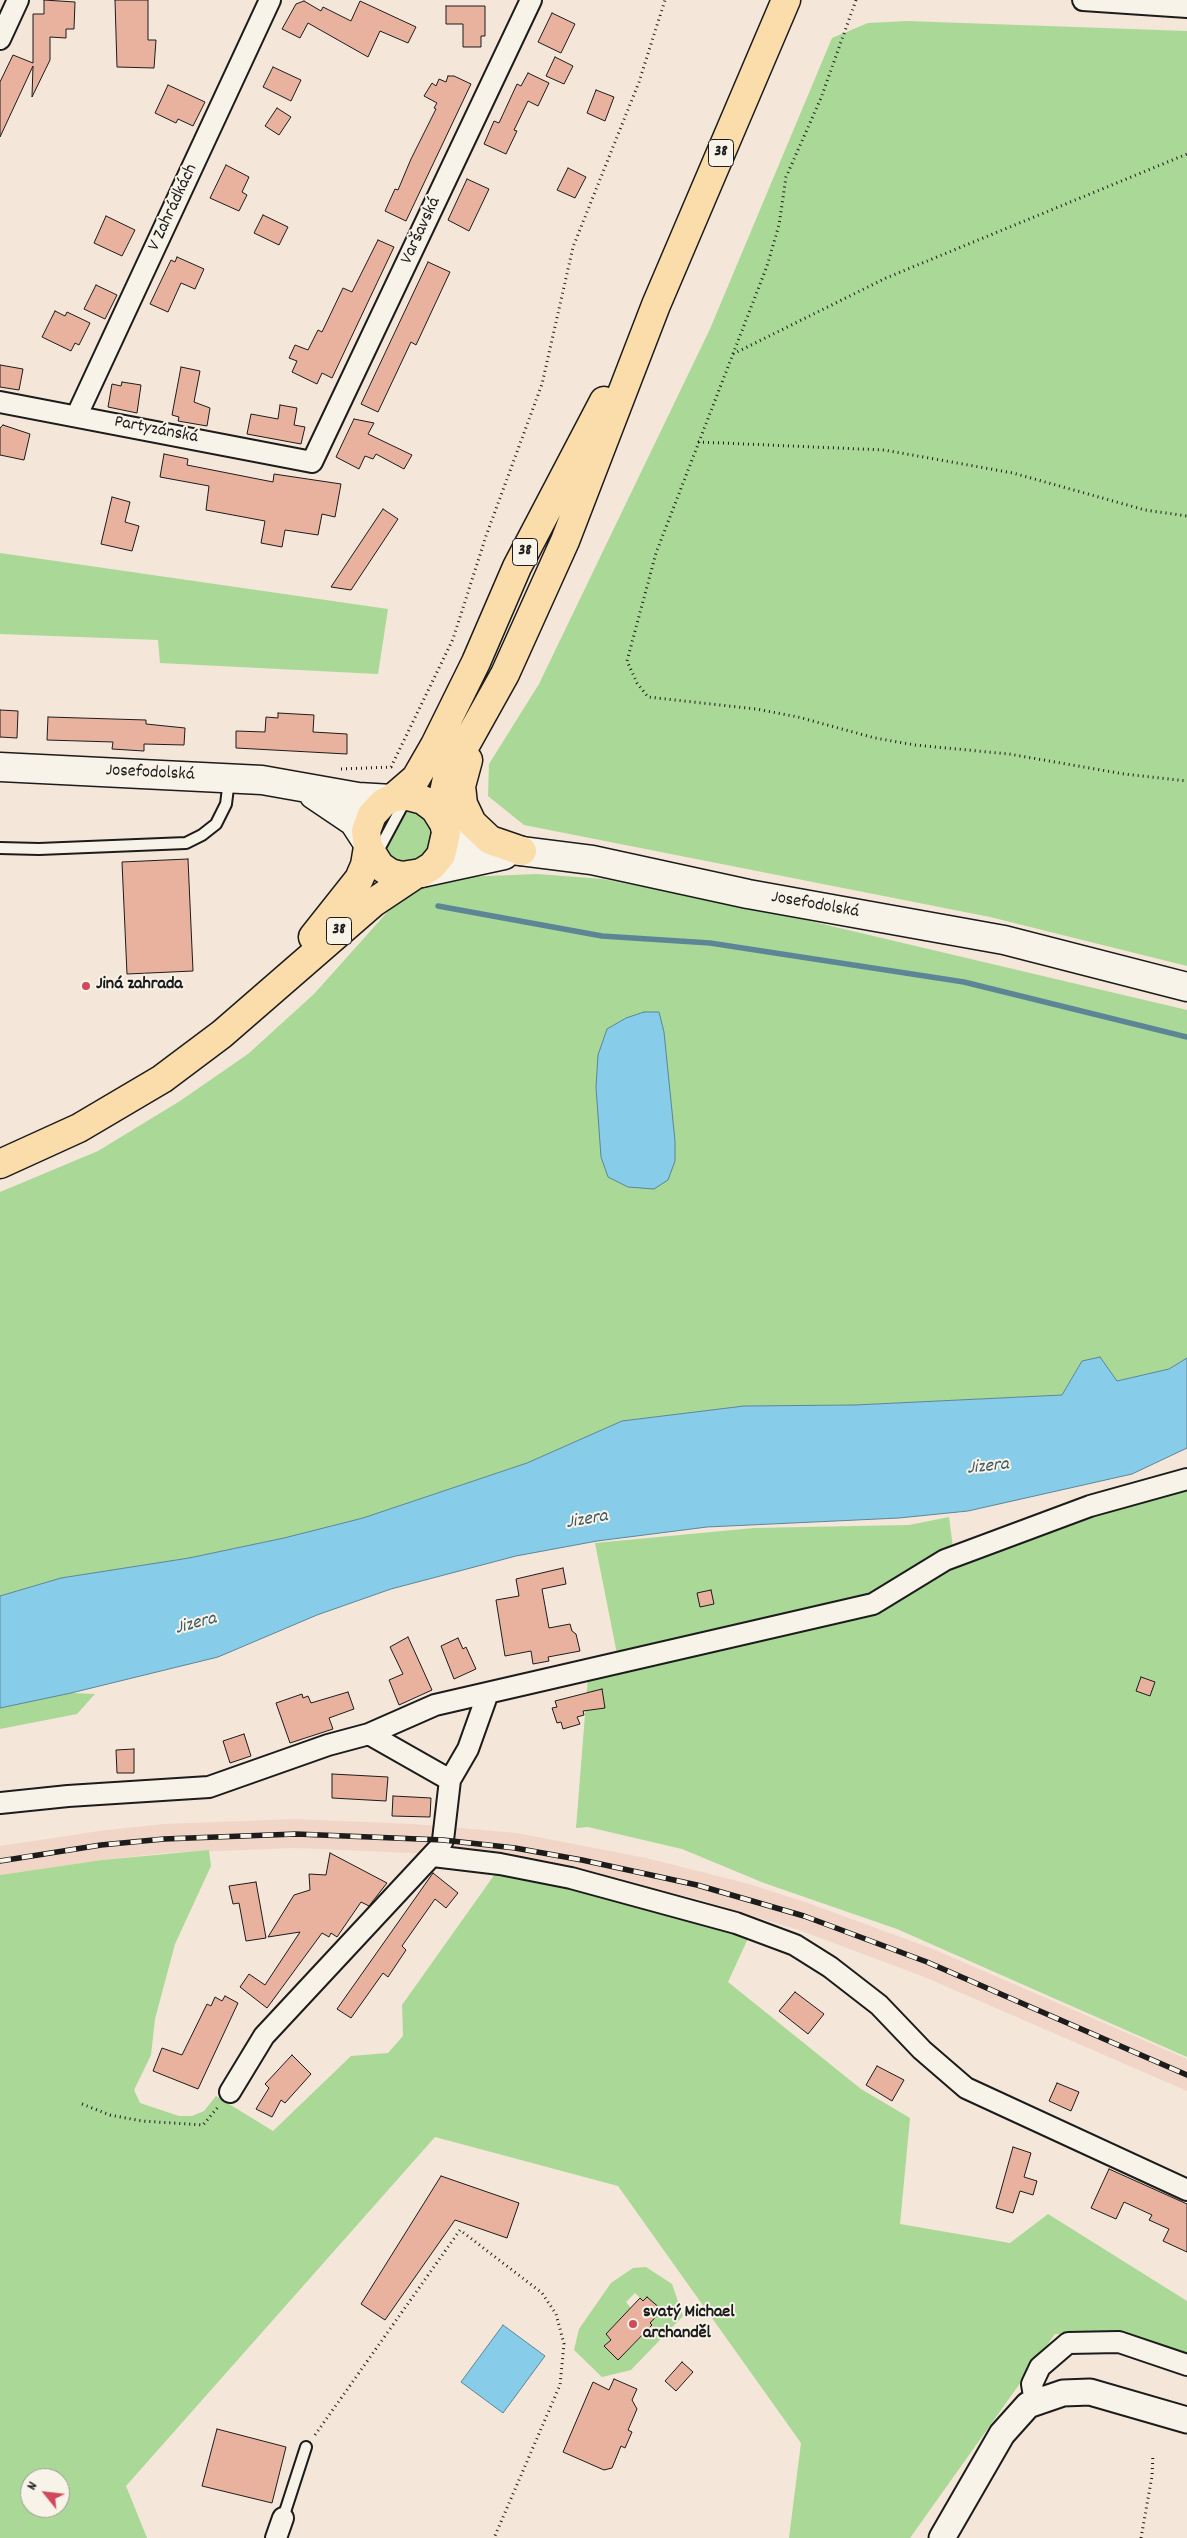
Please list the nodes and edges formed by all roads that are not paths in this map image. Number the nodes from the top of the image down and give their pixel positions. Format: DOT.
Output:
graph roads {
  1 [pos="18,0"];
  2 [pos="270,0"];
  3 [pos="531,0"];
  4 [pos="786,0"];
  5 [pos="1083,0"];
  6 [pos="1187,7"];
  7 [pos="0,39"];
  8 [pos="656,305"];
  9 [pos="0,402"];
  10 [pos="78,416"];
  11 [pos="312,462"];
  12 [pos="509,666"];
  13 [pos="0,767"];
  14 [pos="229,778"];
  15 [pos="300,786"];
  16 [pos="398,797"];
  17 [pos="445,826"];
  18 [pos="0,848"];
  19 [pos="369,849"];
  20 [pos="522,851"];
  21 [pos="418,874"];
  22 [pos="1187,987"];
  23 [pos="267,994"];
  24 [pos="0,1164"];
  25 [pos="1187,1478"];
  26 [pos="488,1693"];
  27 [pos="369,1734"];
  28 [pos="450,1780"];
  29 [pos="0,1803"];
  30 [pos="433,1856"];
  31 [pos="230,2092"];
  32 [pos="1187,2190"];
  33 [pos="1187,2365"];
  34 [pos="1035,2402"];
  35 [pos="1187,2420"];
  36 [pos="306,2447"];
  37 [pos="283,2518"];
  38 [pos="276,2538"];
  39 [pos="942,2538"];
  1 -- 7 [label="street"];
  2 -- 10 [label="street, V Zahrádkách"];
  3 -- 11 [label="street, Varšavská"];
  4 -- 8 [label="main road, 38"];
  5 -- 6 [label="street"];
  8 -- 12 [label="main road, 38"];
  8 -- 16 [label="main road, 38"];
  9 -- 10 [label="street, Partyzánská"];
  10 -- 11 [label="street, Partyzánská"];
  12 -- 17 [label="main road, 38"];
  12 -- 20 [label="main road"];
  13 -- 14 [label="main road, Josefodolská"];
  14 -- 15 [label="main road, Josefodolská"];
  14 -- 18 [label="lane"];
  15 -- 16 [label="main road, Josefodolská"];
  15 -- 19 [label="main road, Josefodolská"];
  16 -- 17 [label="main road"];
  16 -- 19 [label="main road, 38"];
  17 -- 20 [label="main road, Josefodolská"];
  17 -- 21 [label="main road, 38"];
  19 -- 21 [label="main road"];
  19 -- 23 [label="main road, 38"];
  20 -- 21 [label="main road"];
  20 -- 22 [label="main road, Josefodolská"];
  21 -- 23 [label="main road, 38"];
  23 -- 24 [label="main road, 38"];
  25 -- 26 [label="street"];
  26 -- 27 [label="street"];
  26 -- 28 [label="street"];
  27 -- 28 [label="street"];
  27 -- 29 [label="street"];
  28 -- 30 [label="street"];
  30 -- 31 [label="street"];
  30 -- 32 [label="street"];
  33 -- 34 [label="street"];
  34 -- 35 [label="street"];
  34 -- 39 [label="street"];
  36 -- 37 [label="lane"];
  37 -- 38 [label="street"];
}
